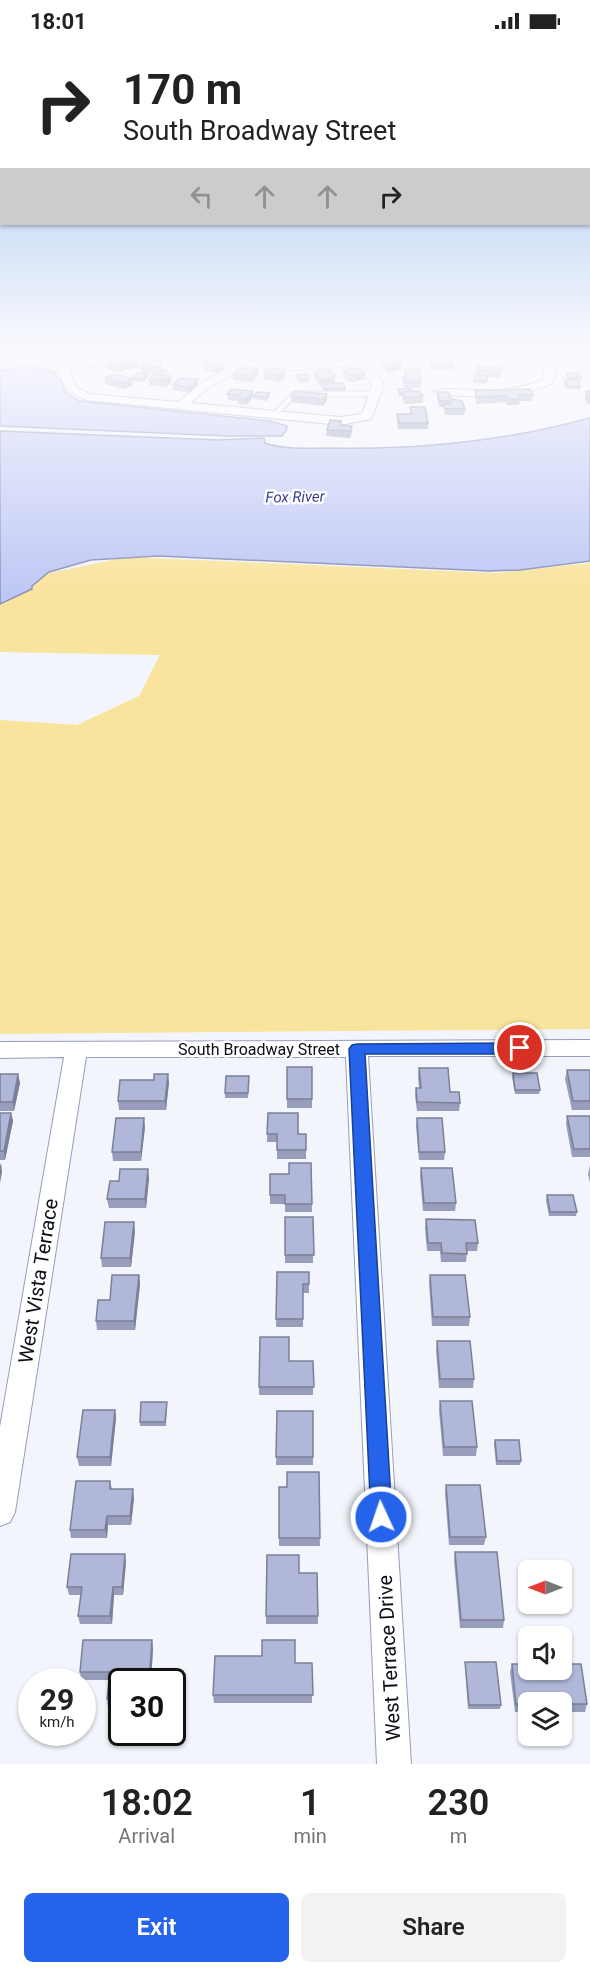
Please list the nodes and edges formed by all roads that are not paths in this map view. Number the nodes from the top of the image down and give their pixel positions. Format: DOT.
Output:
graph roads {
  1 [pos="590,1048"];
  2 [pos="357,1049"];
  3 [pos="0,1050"];
  4 [pos="76,1050"];
  5 [pos="0,1512"];
  6 [pos="394,1764"];
  1 -- 2 [label="street, South Broadway Street"];
  2 -- 4 [label="street, South Broadway Street"];
  2 -- 6 [label="street, West Terrace Drive"];
  3 -- 4 [label="street, South Broadway Street"];
  4 -- 5 [label="street, West Vista Terrace"];
}
